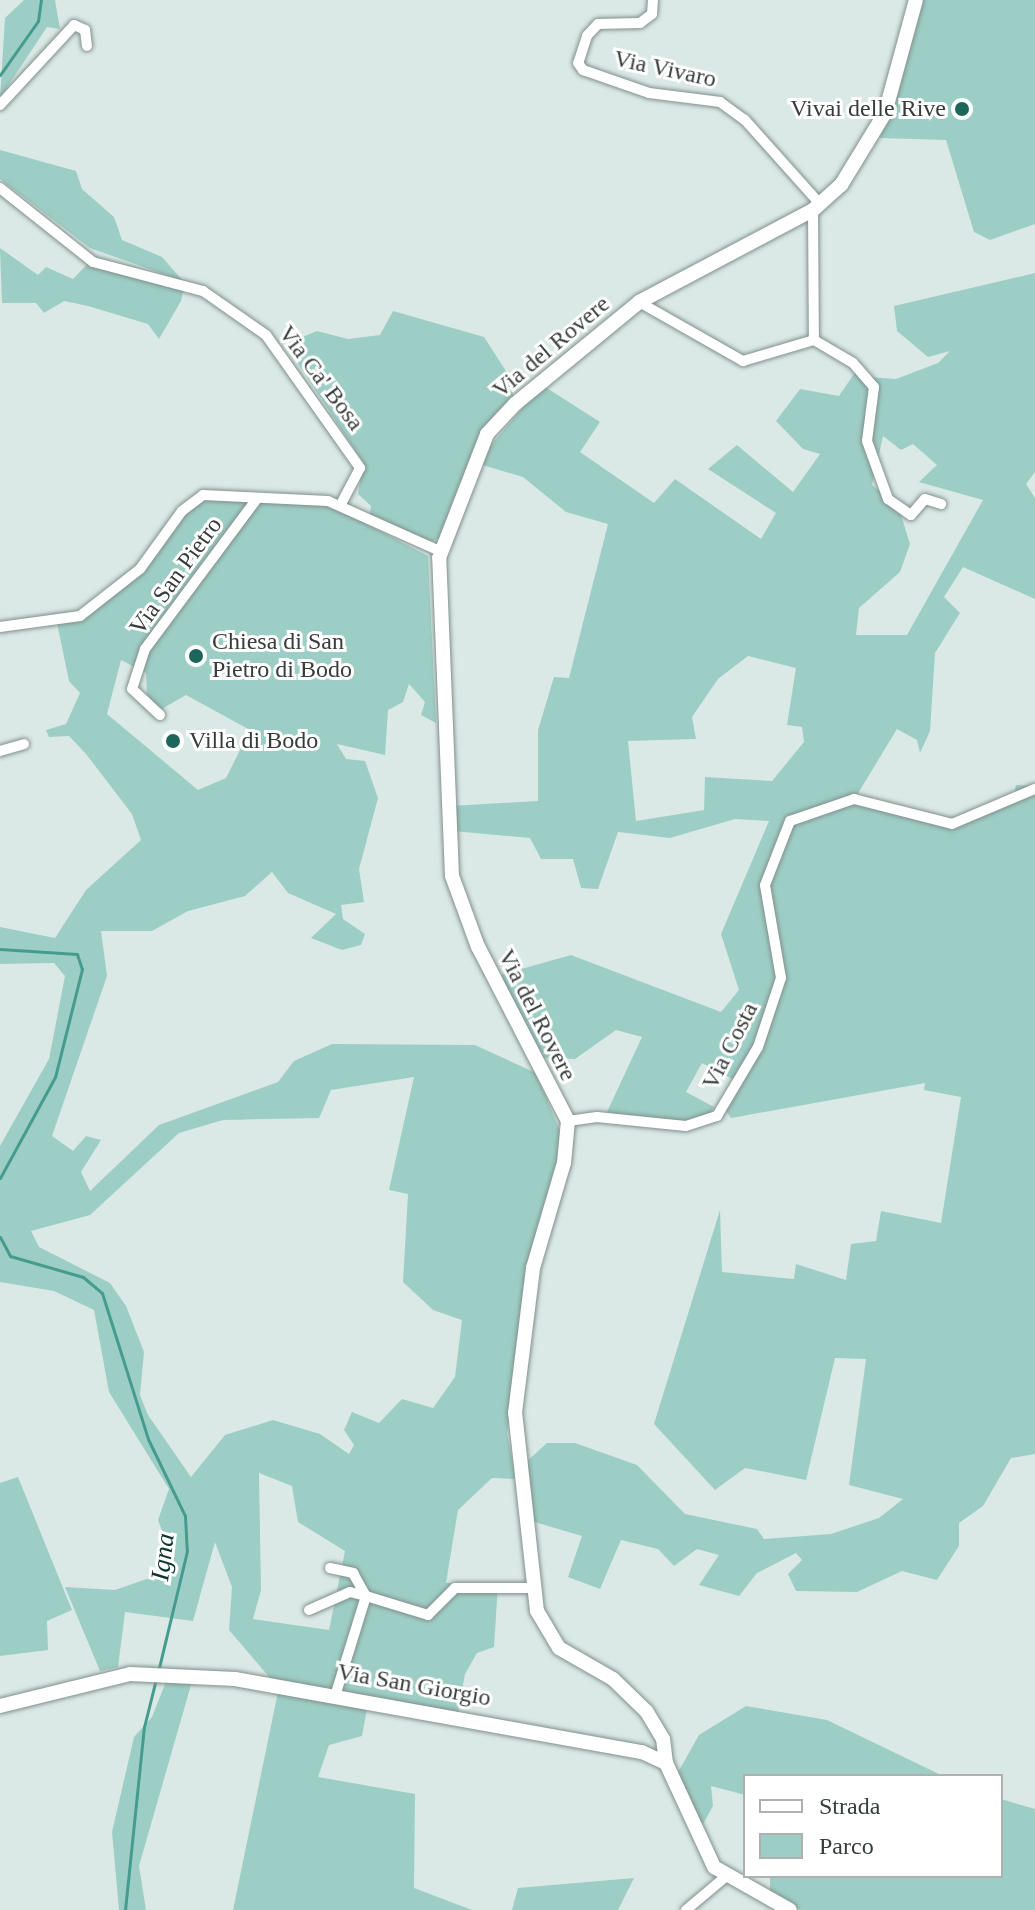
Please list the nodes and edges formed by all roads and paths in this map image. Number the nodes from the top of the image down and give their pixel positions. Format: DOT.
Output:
graph roads {
  1 [pos="653,0"];
  2 [pos="916,0"];
  3 [pos="87,46"];
  4 [pos="0,105"];
  5 [pos="0,188"];
  6 [pos="817,208"];
  7 [pos="639,302"];
  8 [pos="814,340"];
  9 [pos="257,499"];
  10 [pos="341,504"];
  11 [pos="941,504"];
  12 [pos="440,551"];
  13 [pos="0,627"];
  14 [pos="160,715"];
  15 [pos="24,744"];
  16 [pos="0,751"];
  17 [pos="1035,789"];
  18 [pos="568,1121"];
  19 [pos="330,1568"];
  20 [pos="533,1588"];
  21 [pos="366,1596"];
  22 [pos="309,1610"];
  23 [pos="336,1693"];
  24 [pos="0,1706"];
  25 [pos="666,1763"];
  26 [pos="724,1878"];
  27 [pos="686,1910"];
  28 [pos="790,1910"];
  1 -- 6 [label="street, Via Vivaro"];
  2 -- 6 [label="street"];
  3 -- 4 [label="street"];
  5 -- 10 [label="street, Via Ca' Bosa"];
  6 -- 7 [label="street"];
  6 -- 8 [label="street"];
  7 -- 8 [label="street"];
  7 -- 12 [label="street, Via del Rovere"];
  8 -- 11 [label="street"];
  9 -- 10 [label="street, Via San Pietro"];
  9 -- 13 [label="street, Via San Pietro"];
  9 -- 14 [label="street, Via San Pietro"];
  10 -- 12 [label="street, Via San Pietro"];
  12 -- 18 [label="street, Via del Rovere"];
  15 -- 16 [label="street"];
  17 -- 18 [label="street, Via Costa"];
  18 -- 20 [label="street"];
  19 -- 21 [label="street"];
  20 -- 21 [label="street"];
  20 -- 25 [label="street"];
  21 -- 22 [label="street"];
  21 -- 23 [label="street"];
  23 -- 24 [label="street, Via San Giorgio"];
  23 -- 25 [label="street, Via San Giorgio"];
  25 -- 26 [label="street"];
  26 -- 27 [label="street"];
  26 -- 28 [label="street"];
}
